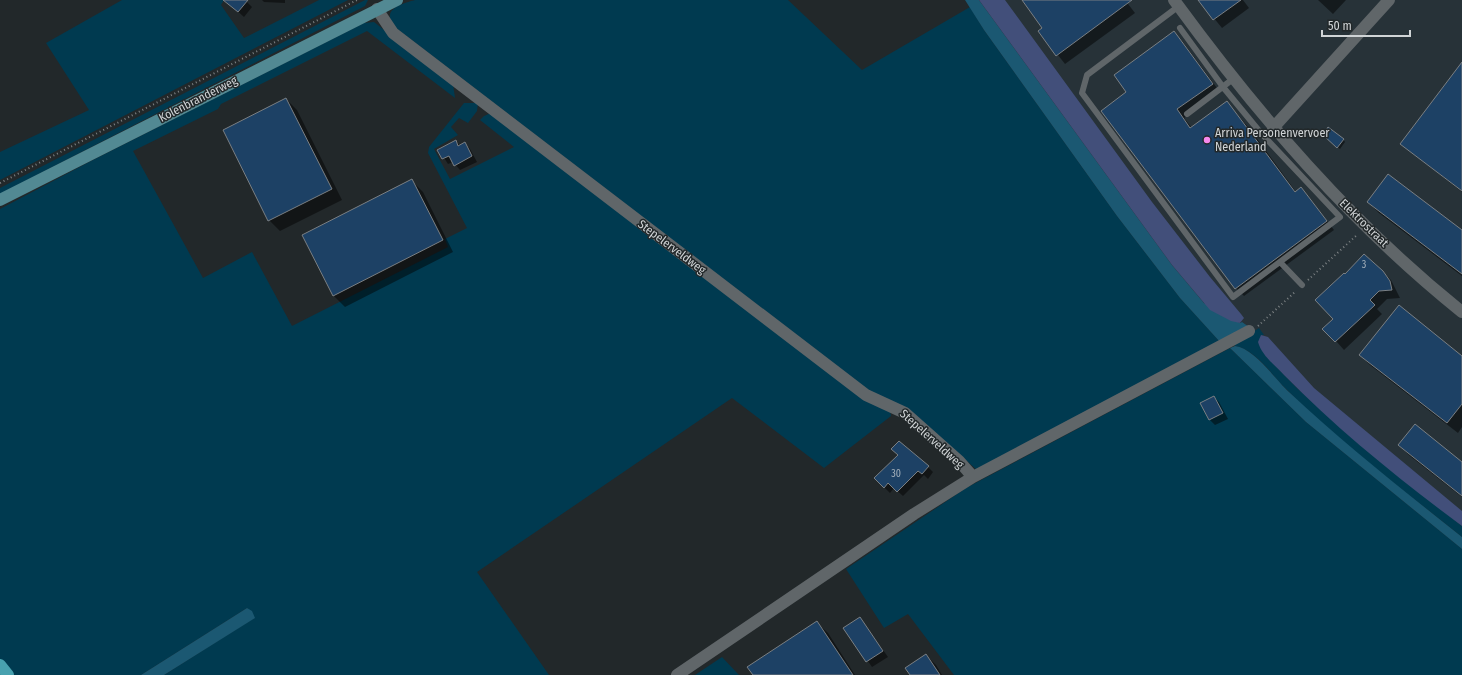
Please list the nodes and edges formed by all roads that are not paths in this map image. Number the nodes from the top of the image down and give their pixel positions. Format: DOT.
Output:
graph roads {
  1 [pos="397,0"];
  2 [pos="1389,0"];
  3 [pos="1176,3"];
  4 [pos="377,9"];
  5 [pos="1180,28"];
  6 [pos="1200,45"];
  7 [pos="1233,79"];
  8 [pos="1224,87"];
  9 [pos="1188,114"];
  10 [pos="1273,128"];
  11 [pos="1260,132"];
  12 [pos="1303,160"];
  13 [pos="1294,168"];
  14 [pos="0,200"];
  15 [pos="1280,262"];
  16 [pos="1302,285"];
  17 [pos="1462,312"];
  18 [pos="1249,331"];
  19 [pos="973,477"];
  20 [pos="0,665"];
  21 [pos="8,675"];
  22 [pos="677,675"];
  1 -- 4 [label="main road, Kolenbranderweg"];
  2 -- 10 [label="street"];
  3 -- 6 [label="street, Elektrostraat"];
  3 -- 15 [label="lane"];
  4 -- 14 [label="main road, Kolenbranderweg"];
  4 -- 19 [label="street, Stepelerveldweg"];
  5 -- 6 [label="lane"];
  6 -- 7 [label="street, Elektrostraat"];
  6 -- 8 [label="lane"];
  7 -- 8 [label="lane"];
  7 -- 10 [label="street, Elektrostraat"];
  8 -- 9 [label="lane"];
  8 -- 11 [label="lane"];
  10 -- 11 [label="lane"];
  10 -- 12 [label="street, Elektrostraat"];
  11 -- 13 [label="lane"];
  12 -- 13 [label="lane"];
  12 -- 17 [label="street, Elektrostraat"];
  13 -- 15 [label="lane"];
  15 -- 16 [label="lane"];
  18 -- 19 [label="street, Stepelerveldweg"];
  19 -- 22 [label="street, Stepelerveldweg"];
  20 -- 21 [label="highway"];
}
